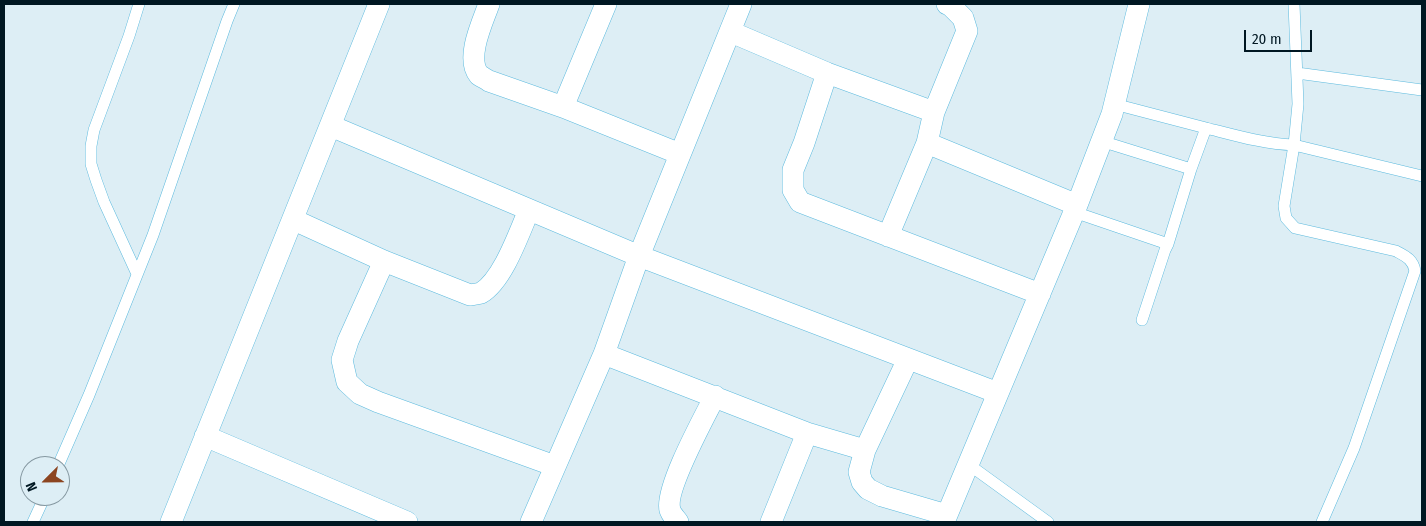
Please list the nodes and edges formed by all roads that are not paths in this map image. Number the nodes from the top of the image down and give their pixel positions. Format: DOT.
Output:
graph roads {
  1 [pos="139,4"];
  2 [pos="234,4"];
  3 [pos="380,4"];
  4 [pos="490,4"];
  5 [pos="606,4"];
  6 [pos="741,4"];
  7 [pos="947,4"];
  8 [pos="1139,4"];
  9 [pos="1294,4"];
  10 [pos="731,32"];
  11 [pos="827,73"];
  12 [pos="1297,73"];
  13 [pos="1422,90"];
  14 [pos="1114,104"];
  15 [pos="563,108"];
  16 [pos="934,112"];
  17 [pos="331,126"];
  18 [pos="1206,128"];
  19 [pos="1101,141"];
  20 [pos="927,143"];
  21 [pos="1294,145"];
  22 [pos="680,154"];
  23 [pos="1191,169"];
  24 [pos="1422,176"];
  25 [pos="1075,209"];
  26 [pos="529,210"];
  27 [pos="294,220"];
  28 [pos="888,236"];
  29 [pos="1168,244"];
  30 [pos="639,256"];
  31 [pos="384,261"];
  32 [pos="137,274"];
  33 [pos="1040,294"];
  34 [pos="1142,320"];
  35 [pos="604,354"];
  36 [pos="908,359"];
  37 [pos="998,393"];
  38 [pos="715,396"];
  39 [pos="807,433"];
  40 [pos="205,436"];
  41 [pos="864,450"];
  42 [pos="62,456"];
  43 [pos="968,464"];
  44 [pos="554,466"];
  45 [pos="40,506"];
  46 [pos="945,519"];
  47 [pos="399,521"];
  48 [pos="33,522"];
  49 [pos="171,522"];
  50 [pos="531,522"];
  51 [pos="678,522"];
  52 [pos="771,522"];
  53 [pos="1048,522"];
  54 [pos="1322,522"];
  1 -- 32 [label="lane"];
  2 -- 32 [label="lane"];
  3 -- 17 [label="street"];
  4 -- 15 [label="street"];
  5 -- 15 [label="street"];
  6 -- 10 [label="street"];
  7 -- 16 [label="street"];
  8 -- 14 [label="street"];
  9 -- 12 [label="lane"];
  10 -- 11 [label="street"];
  10 -- 22 [label="street"];
  11 -- 16 [label="street"];
  11 -- 28 [label="street"];
  12 -- 13 [label="lane"];
  12 -- 21 [label="lane"];
  14 -- 18 [label="lane"];
  14 -- 19 [label="street"];
  15 -- 22 [label="street"];
  16 -- 20 [label="street"];
  17 -- 26 [label="street"];
  17 -- 27 [label="street"];
  18 -- 21 [label="lane"];
  18 -- 23 [label="lane"];
  19 -- 23 [label="lane"];
  19 -- 25 [label="street"];
  20 -- 25 [label="street"];
  20 -- 28 [label="street"];
  21 -- 24 [label="lane"];
  21 -- 54 [label="lane"];
  22 -- 30 [label="street"];
  23 -- 29 [label="lane"];
  25 -- 29 [label="lane"];
  25 -- 33 [label="street"];
  26 -- 30 [label="street"];
  26 -- 31 [label="street"];
  27 -- 31 [label="street"];
  27 -- 40 [label="street"];
  28 -- 33 [label="street"];
  29 -- 34 [label="lane"];
  30 -- 35 [label="street"];
  30 -- 36 [label="street"];
  31 -- 44 [label="street"];
  32 -- 42 [label="lane"];
  33 -- 37 [label="street"];
  35 -- 38 [label="street"];
  35 -- 44 [label="street"];
  36 -- 37 [label="street"];
  36 -- 41 [label="street"];
  37 -- 43 [label="street"];
  38 -- 39 [label="street"];
  38 -- 51 [label="street"];
  39 -- 41 [label="street"];
  39 -- 52 [label="street"];
  40 -- 47 [label="street"];
  40 -- 49 [label="street"];
  41 -- 46 [label="street"];
  43 -- 46 [label="street"];
  43 -- 53 [label="lane"];
  44 -- 50 [label="street"];
  45 -- 48 [label="lane"];
}
